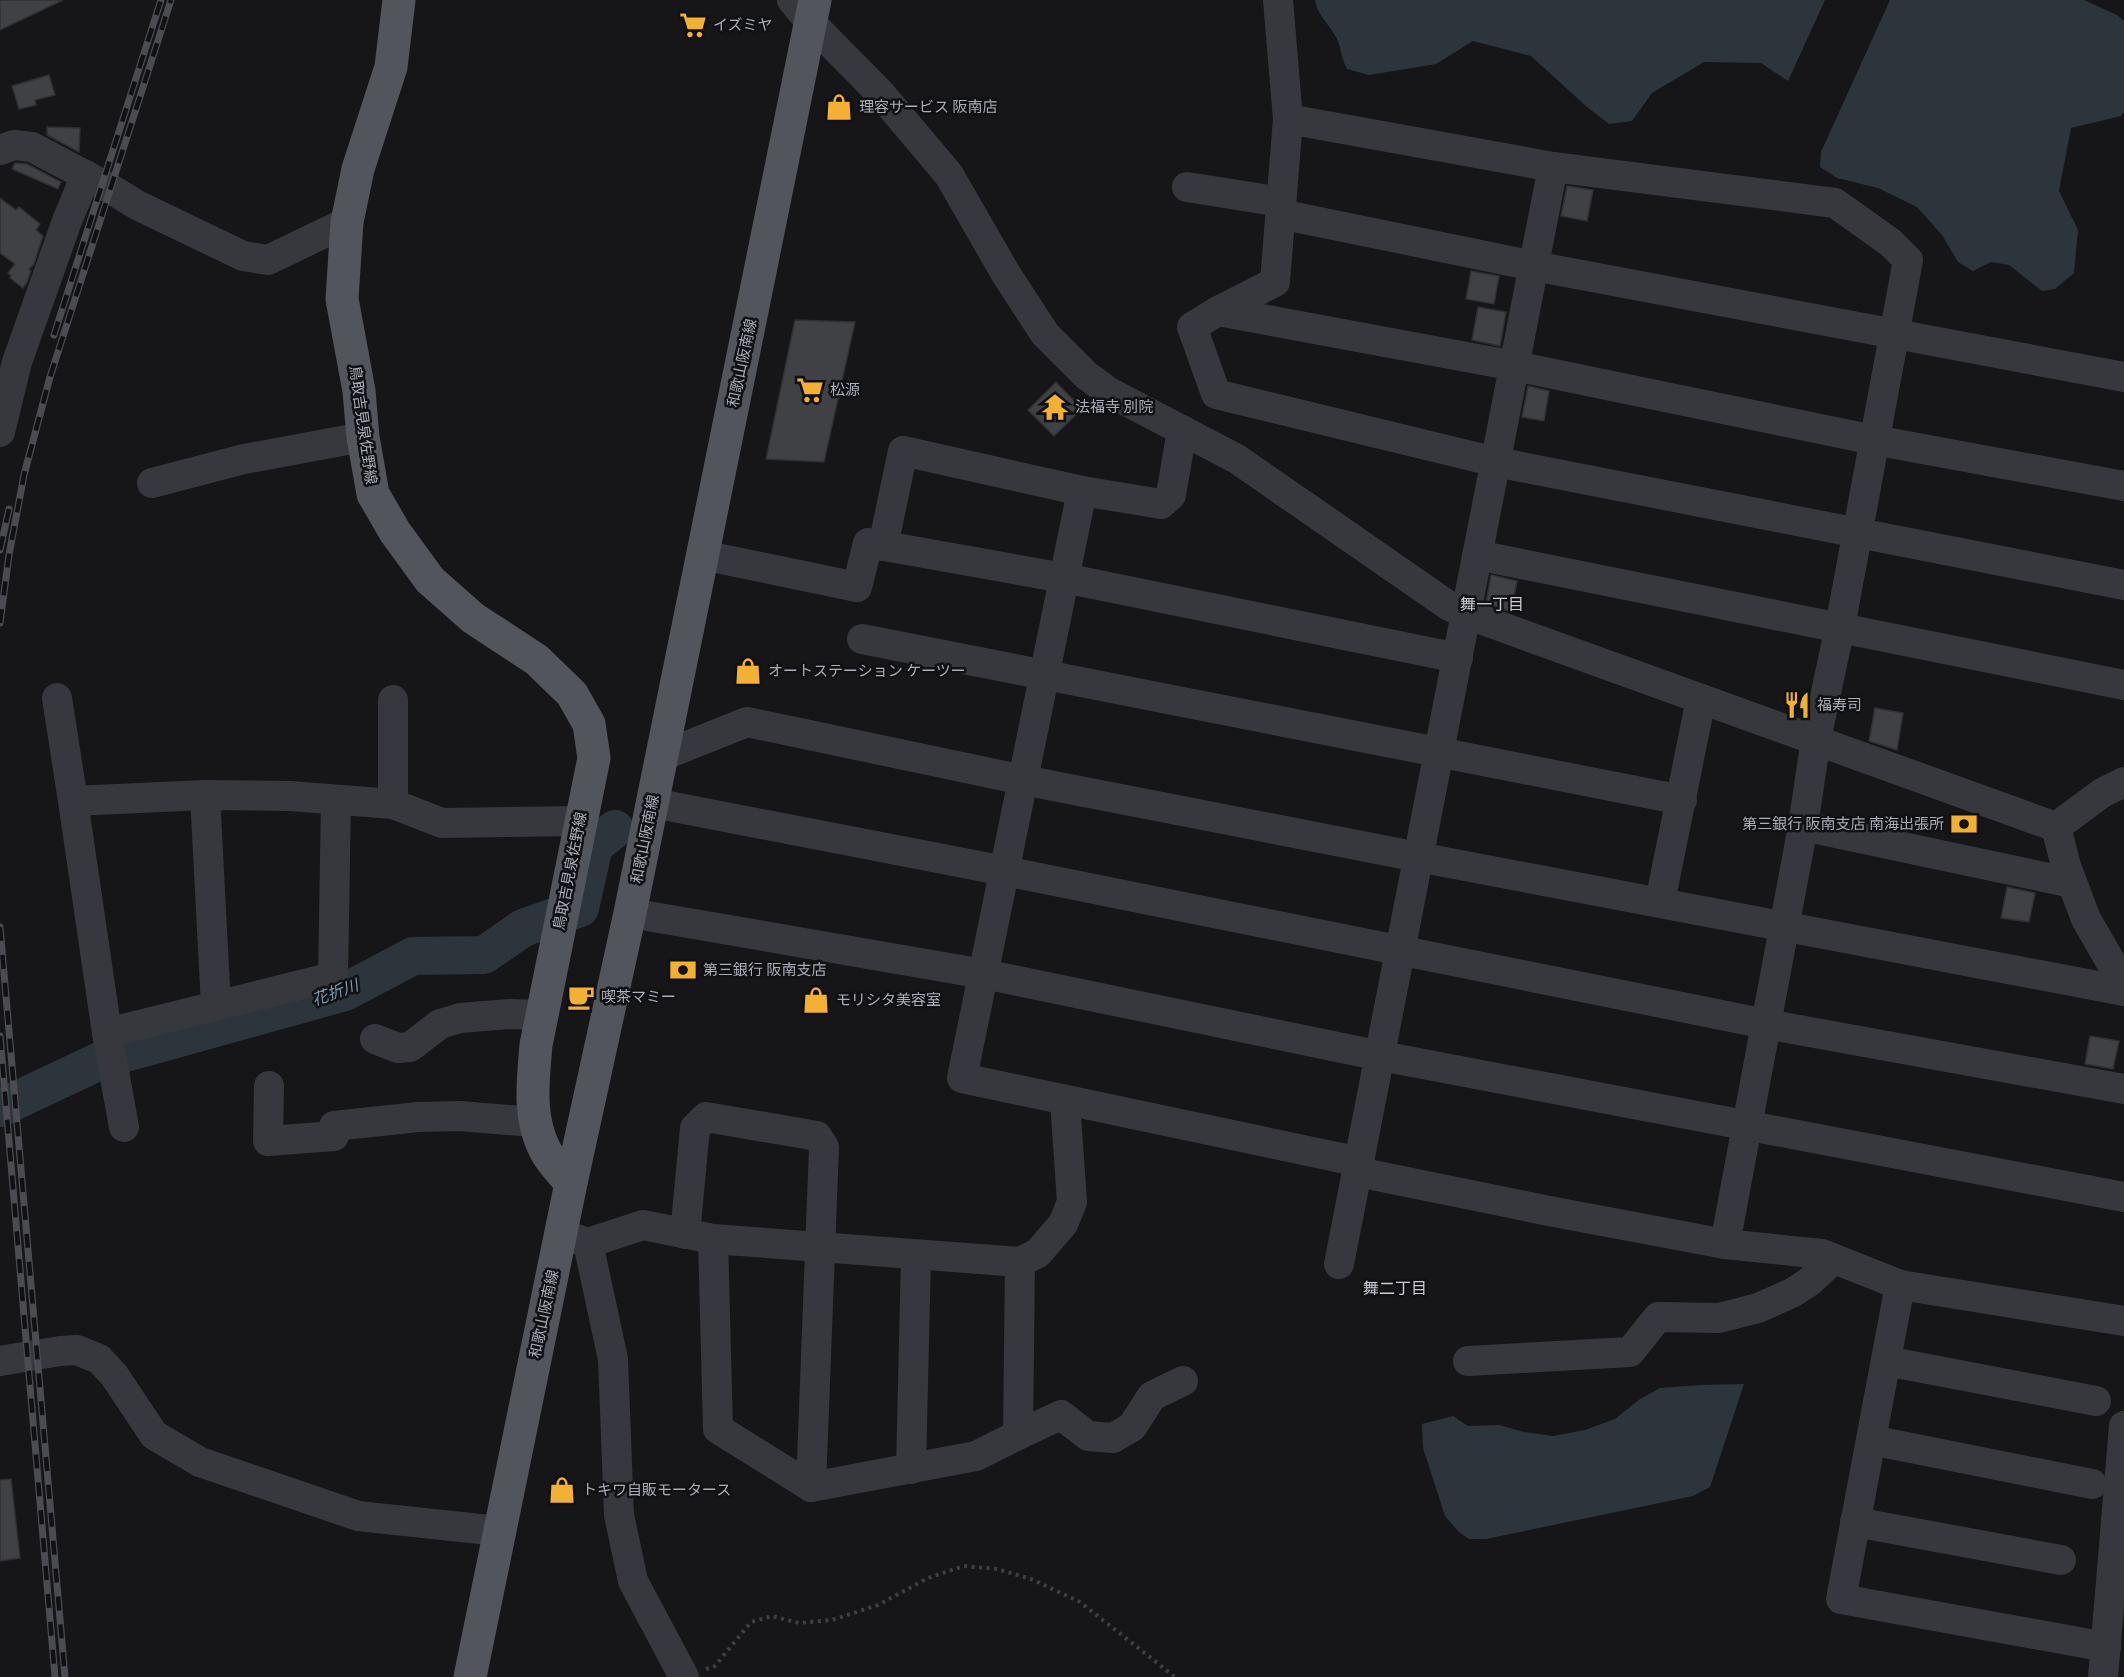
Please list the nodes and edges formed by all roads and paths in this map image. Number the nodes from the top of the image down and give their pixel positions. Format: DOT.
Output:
graph roads {
  1 [pos="399,0"];
  2 [pos="1278,0"];
  3 [pos="806,8"];
  4 [pos="1287,119"];
  5 [pos="0,150"];
  6 [pos="1553,167"];
  7 [pos="86,176"];
  8 [pos="1187,187"];
  9 [pos="1281,208"];
  10 [pos="347,222"];
  11 [pos="1534,266"];
  12 [pos="1218,311"];
  13 [pos="1895,334"];
  14 [pos="1515,366"];
  15 [pos="2124,377"];
  16 [pos="1182,430"];
  17 [pos="0,432"];
  18 [pos="363,437"];
  19 [pos="1874,440"];
  20 [pos="1496,462"];
  21 [pos="152,483"];
  22 [pos="2124,486"];
  23 [pos="1082,491"];
  24 [pos="1857,534"];
  25 [pos="883,546"];
  26 [pos="702,555"];
  27 [pos="1477,555"];
  28 [pos="1064,578"];
  29 [pos="2124,585"];
  30 [pos="1466,614"];
  31 [pos="1840,627"];
  32 [pos="862,639"];
  33 [pos="1458,657"];
  34 [pos="1045,674"];
  35 [pos="2124,685"];
  36 [pos="57,698"];
  37 [pos="1701,699"];
  38 [pos="393,700"];
  39 [pos="1816,739"];
  40 [pos="1439,753"];
  41 [pos="662,756"];
  42 [pos="1023,780"];
  43 [pos="2124,782"];
  44 [pos="205,795"];
  45 [pos="336,800"];
  46 [pos="1682,800"];
  47 [pos="73,801"];
  48 [pos="652,802"];
  49 [pos="393,804"];
  50 [pos="580,821"];
  51 [pos="1803,826"];
  52 [pos="2056,827"];
  53 [pos="1418,857"];
  54 [pos="1005,871"];
  55 [pos="2072,883"];
  56 [pos="1660,902"];
  57 [pos="630,913"];
  58 [pos="1783,925"];
  59 [pos="1401,950"];
  60 [pos="984,974"];
  61 [pos="2124,986"];
  62 [pos="2124,991"];
  63 [pos="216,1006"];
  64 [pos="542,1015"];
  65 [pos="1766,1024"];
  66 [pos="107,1033"];
  67 [pos="375,1039"];
  68 [pos="1381,1056"];
  69 [pos="269,1086"];
  70 [pos="2124,1089"];
  71 [pos="1065,1101"];
  72 [pos="534,1122"];
  73 [pos="1748,1125"];
  74 [pos="124,1126"];
  75 [pos="1359,1167"];
  76 [pos="571,1183"];
  77 [pos="2124,1197"];
  78 [pos="699,1237"];
  79 [pos="574,1238"];
  80 [pos="1725,1244"];
  81 [pos="820,1248"];
  82 [pos="916,1255"];
  83 [pos="1834,1259"];
  84 [pos="1020,1262"];
  85 [pos="1339,1264"];
  86 [pos="1900,1285"];
  87 [pos="2124,1321"];
  88 [pos="0,1361"];
  89 [pos="1468,1361"];
  90 [pos="1886,1361"];
  91 [pos="1183,1381"];
  92 [pos="2096,1401"];
  93 [pos="2124,1426"];
  94 [pos="1017,1435"];
  95 [pos="1871,1440"];
  96 [pos="911,1469"];
  97 [pos="2092,1484"];
  98 [pos="811,1486"];
  99 [pos="2121,1499"];
  100 [pos="1855,1522"];
  101 [pos="499,1531"];
  102 [pos="2061,1560"];
  103 [pos="2118,1591"];
  104 [pos="2106,1647"];
  105 [pos="683,1675"];
  106 [pos="470,1677"];
  107 [pos="1175,1677"];
  108 [pos="2103,1677"];
  1 -- 10 [label="main road, 鳥取吉見泉佐野線"];
  2 -- 4 [label="street"];
  3 -- 16 [label="street"];
  3 -- 26 [label="main road, 和歌山阪南線"];
  4 -- 6 [label="street"];
  4 -- 9 [label="street"];
  5 -- 7 [label="street"];
  6 -- 11 [label="street"];
  6 -- 13 [label="street"];
  7 -- 10 [label="street"];
  7 -- 17 [label="street"];
  8 -- 9 [label="street"];
  9 -- 11 [label="street"];
  9 -- 12 [label="street"];
  10 -- 18 [label="main road, 鳥取吉見泉佐野線"];
  11 -- 13 [label="street"];
  11 -- 14 [label="street"];
  12 -- 14 [label="street"];
  12 -- 20 [label="street"];
  13 -- 15 [label="street"];
  13 -- 19 [label="street"];
  14 -- 19 [label="street"];
  14 -- 20 [label="street"];
  16 -- 23 [label="street"];
  16 -- 30 [label="street"];
  18 -- 21 [label="street"];
  18 -- 50 [label="main road, 鳥取吉見泉佐野線"];
  19 -- 22 [label="street"];
  19 -- 24 [label="street"];
  20 -- 24 [label="street"];
  20 -- 27 [label="street"];
  23 -- 25 [label="street"];
  23 -- 28 [label="street"];
  24 -- 29 [label="street"];
  24 -- 31 [label="street"];
  25 -- 26 [label="street"];
  25 -- 28 [label="street"];
  26 -- 41 [label="main road, 和歌山阪南線"];
  27 -- 30 [label="street"];
  27 -- 31 [label="street"];
  28 -- 33 [label="street"];
  28 -- 34 [label="street"];
  30 -- 33 [label="street"];
  30 -- 37 [label="street"];
  31 -- 35 [label="street"];
  31 -- 39 [label="street"];
  32 -- 34 [label="street"];
  33 -- 40 [label="street"];
  34 -- 40 [label="street"];
  34 -- 42 [label="street"];
  36 -- 47 [label="street"];
  37 -- 39 [label="street"];
  37 -- 46 [label="street"];
  38 -- 49 [label="street"];
  39 -- 51 [label="street"];
  39 -- 52 [label="street"];
  40 -- 46 [label="street"];
  40 -- 53 [label="street"];
  41 -- 42 [label="street"];
  41 -- 48 [label="main road, 和歌山阪南線"];
  42 -- 53 [label="street"];
  42 -- 54 [label="street"];
  43 -- 52 [label="street"];
  44 -- 45 [label="street"];
  44 -- 47 [label="street"];
  44 -- 63 [label="street"];
  45 -- 49 [label="street"];
  45 -- 63 [label="street"];
  46 -- 56 [label="street"];
  47 -- 66 [label="street"];
  48 -- 54 [label="street"];
  48 -- 57 [label="main road, 和歌山阪南線"];
  49 -- 50 [label="street"];
  50 -- 64 [label="main road, 鳥取吉見泉佐野線"];
  51 -- 55 [label="street"];
  51 -- 58 [label="street"];
  52 -- 55 [label="street"];
  53 -- 56 [label="street"];
  53 -- 59 [label="street"];
  54 -- 59 [label="street"];
  54 -- 60 [label="street"];
  55 -- 61 [label="street"];
  56 -- 58 [label="street"];
  57 -- 60 [label="street"];
  57 -- 76 [label="main road, 和歌山阪南線"];
  58 -- 62 [label="street"];
  58 -- 65 [label="street"];
  59 -- 65 [label="street"];
  59 -- 68 [label="street"];
  60 -- 68 [label="street"];
  60 -- 71 [label="street"];
  63 -- 66 [label="street"];
  64 -- 67 [label="street"];
  64 -- 72 [label="main road, 鳥取吉見泉佐野線"];
  65 -- 70 [label="street"];
  65 -- 73 [label="street"];
  66 -- 74 [label="street"];
  68 -- 73 [label="street"];
  68 -- 75 [label="street"];
  69 -- 72 [label="street"];
  71 -- 75 [label="street"];
  71 -- 84 [label="street"];
  72 -- 76 [label="main road, 鳥取吉見泉佐野線"];
  73 -- 77 [label="street"];
  73 -- 80 [label="street"];
  75 -- 80 [label="street"];
  75 -- 85 [label="street"];
  76 -- 79 [label="main road, 和歌山阪南線"];
  78 -- 79 [label="street"];
  78 -- 81 [label="street"];
  78 -- 81 [label="street"];
  78 -- 98 [label="street"];
  79 -- 101 [label="main road, 和歌山阪南線"];
  79 -- 105 [label="street"];
  80 -- 83 [label="street"];
  81 -- 82 [label="street"];
  81 -- 98 [label="street"];
  82 -- 84 [label="street"];
  82 -- 96 [label="street"];
  83 -- 86 [label="street"];
  83 -- 89 [label="street"];
  84 -- 94 [label="street"];
  86 -- 87 [label="street"];
  86 -- 90 [label="street"];
  88 -- 101 [label="street"];
  90 -- 92 [label="street"];
  90 -- 95 [label="street"];
  91 -- 94 [label="street"];
  93 -- 99 [label="street"];
  94 -- 96 [label="street"];
  95 -- 97 [label="street"];
  95 -- 100 [label="street"];
  96 -- 98 [label="street"];
  99 -- 103 [label="street"];
  100 -- 102 [label="street"];
  100 -- 104 [label="street"];
  101 -- 106 [label="main road, 和歌山阪南線"];
  103 -- 104 [label="street"];
  104 -- 108 [label="street"];
  105 -- 107 [label="path"];
}
